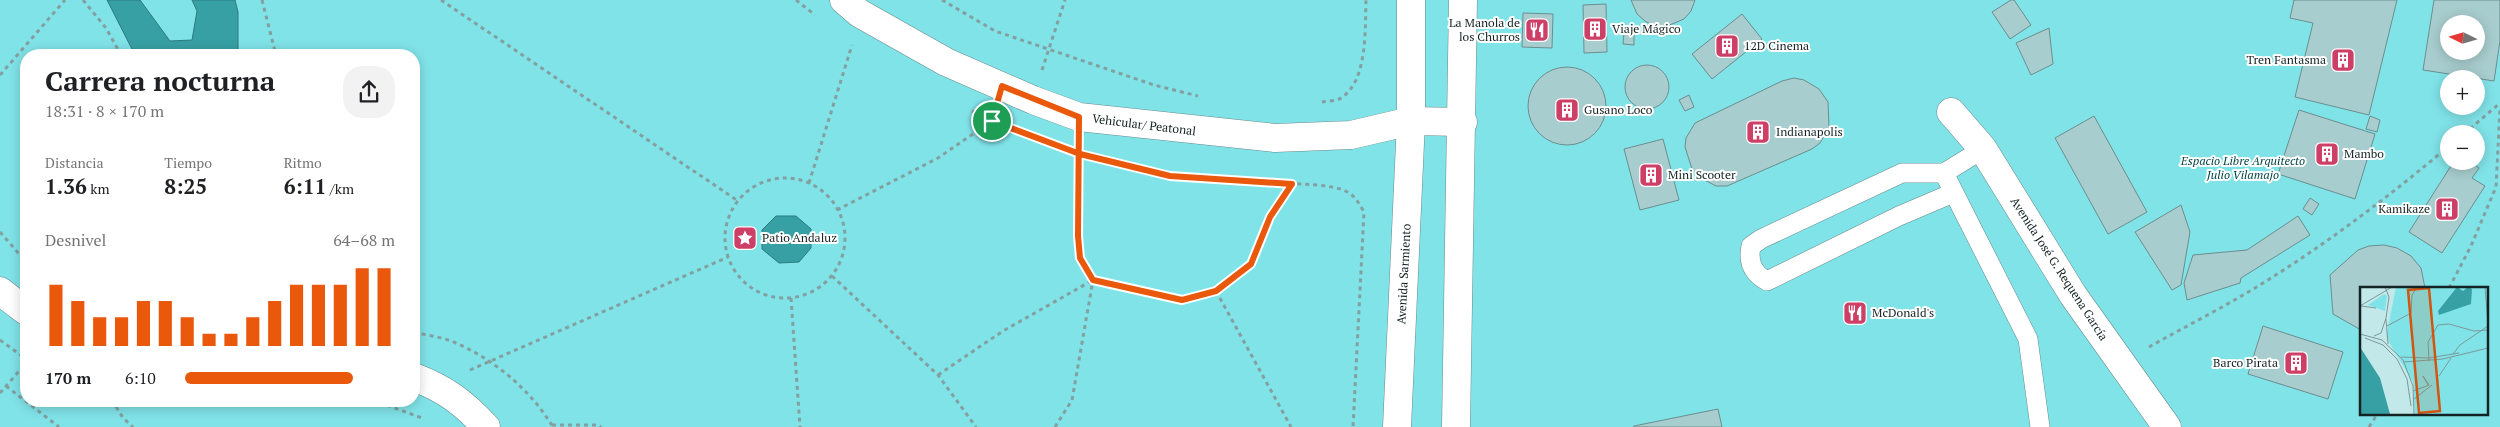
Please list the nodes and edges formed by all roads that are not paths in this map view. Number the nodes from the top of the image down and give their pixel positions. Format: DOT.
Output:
graph roads {
  1 [pos="1411,0"];
  2 [pos="1463,0"];
  3 [pos="852,6"];
  4 [pos="1951,112"];
  5 [pos="1411,121"];
  6 [pos="1463,122"];
  7 [pos="1983,150"];
  8 [pos="1944,173"];
  9 [pos="1953,193"];
  10 [pos="0,291"];
  11 [pos="20,306"];
  12 [pos="423,380"];
  13 [pos="486,427"];
  14 [pos="1397,427"];
  15 [pos="1456,427"];
  16 [pos="2040,427"];
  17 [pos="2167,427"];
  1 -- 5 [label="street, Avenida Sarmiento"];
  2 -- 6 [label="street"];
  3 -- 5 [label="street, Vehicular/ Peatonal"];
  4 -- 7 [label="street, Avenida José G. Requena García"];
  5 -- 6 [label="street"];
  5 -- 14 [label="street, Avenida Sarmiento"];
  6 -- 15 [label="street"];
  7 -- 8 [label="lane"];
  7 -- 17 [label="street, Avenida José G. Requena García"];
  8 -- 9 [label="lane"];
  8 -- 9 [label="lane"];
  9 -- 16 [label="lane"];
  10 -- 11 [label="street"];
  12 -- 13 [label="street"];
}
